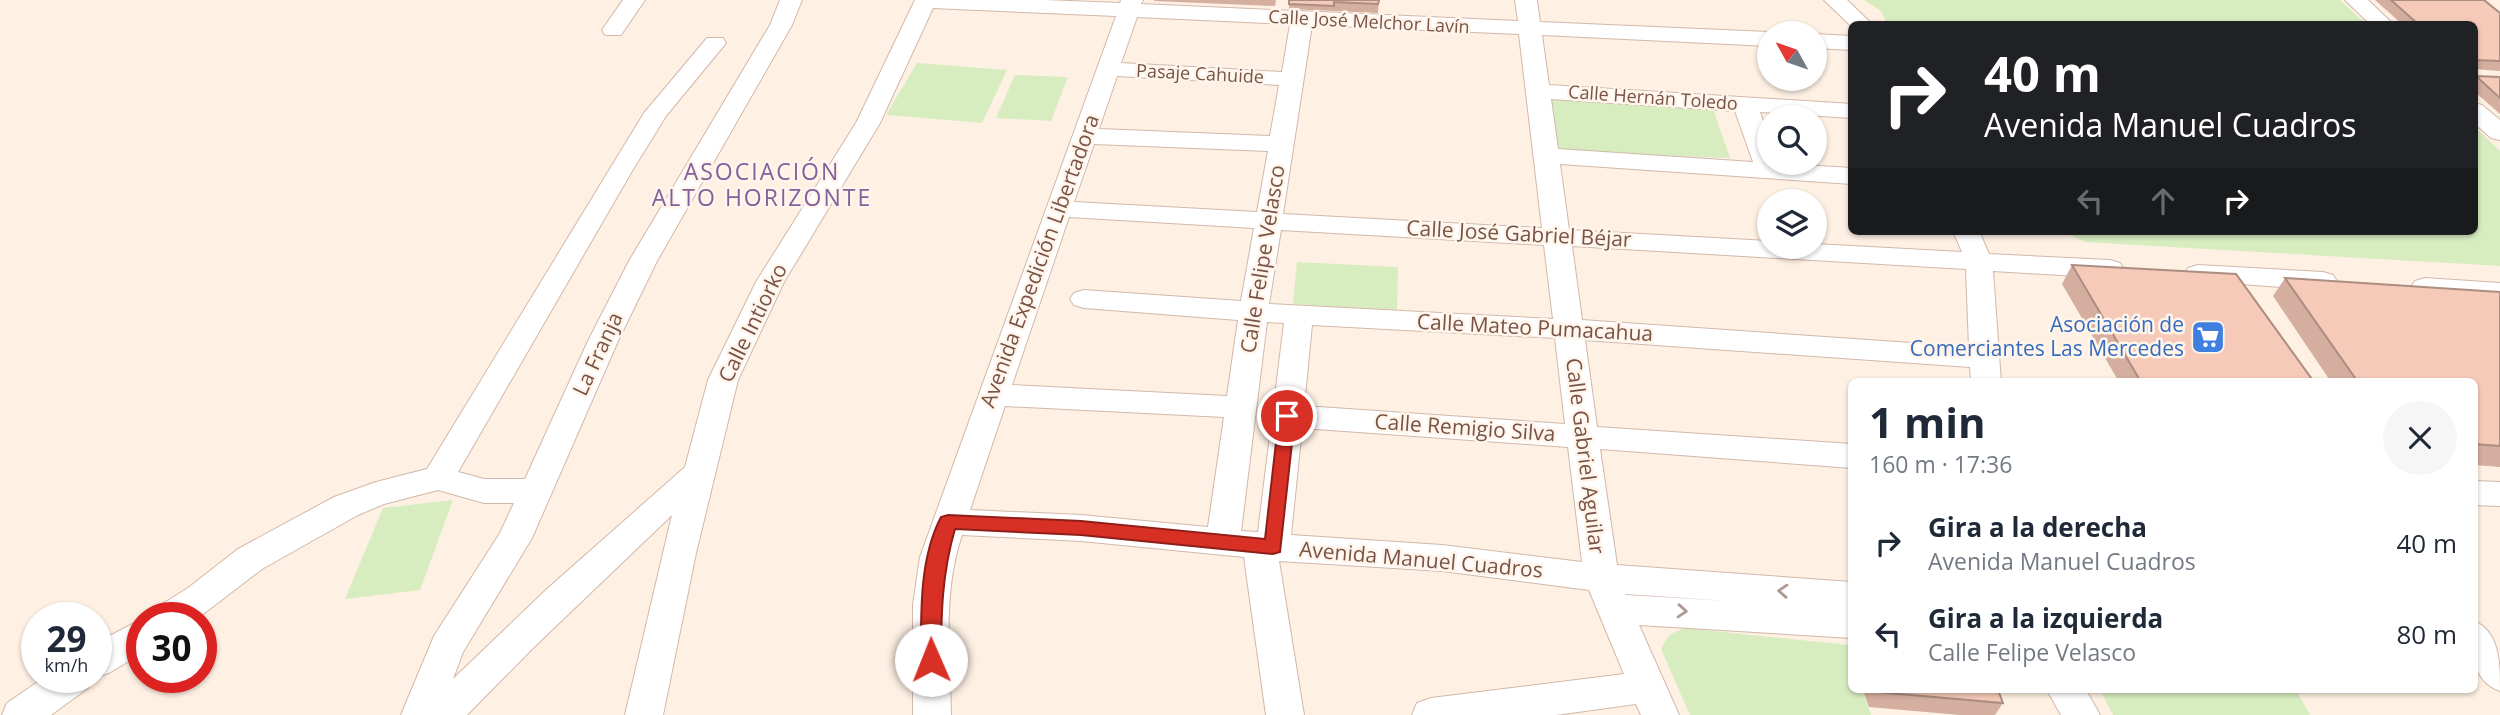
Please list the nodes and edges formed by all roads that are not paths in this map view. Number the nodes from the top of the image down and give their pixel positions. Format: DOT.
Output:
graph roads {
  1 [pos="634,0"];
  2 [pos="790,0"];
  3 [pos="926,0"];
  4 [pos="1388,0"];
  5 [pos="1526,0"];
  6 [pos="1835,0"];
  7 [pos="2356,0"];
  8 [pos="1130,5"];
  9 [pos="1287,12"];
  10 [pos="1858,21"];
  11 [pos="2379,21"];
  12 [pos="1388,23"];
  13 [pos="1530,29"];
  14 [pos="613,30"];
  15 [pos="1757,38"];
  16 [pos="1827,42"];
  17 [pos="715,43"];
  18 [pos="1848,43"];
  19 [pos="1108,69"];
  20 [pos="1292,79"];
  21 [pos="1538,91"];
  22 [pos="1745,104"];
  23 [pos="1848,111"];
  24 [pos="2478,114"];
  25 [pos="2500,133"];
  26 [pos="1084,136"];
  27 [pos="1757,137"];
  28 [pos="1281,144"];
  29 [pos="1546,156"];
  30 [pos="1757,169"];
  31 [pos="1827,174"];
  32 [pos="1848,176"];
  33 [pos="1059,209"];
  34 [pos="1268,219"];
  35 [pos="1968,235"];
  36 [pos="1557,236"];
  37 [pos="1979,261"];
  38 [pos="2233,276"];
  39 [pos="2344,283"];
  40 [pos="2400,286"];
  41 [pos="2494,298"];
  42 [pos="1084,299"];
  43 [pos="2256,308"];
  44 [pos="1254,310"];
  45 [pos="1299,315"];
  46 [pos="1569,329"];
  47 [pos="1986,370"];
  48 [pos="992,396"];
  49 [pos="1242,407"];
  50 [pos="1287,416"];
  51 [pos="1583,436"];
  52 [pos="1848,456"];
  53 [pos="699,473"];
  54 [pos="438,478"];
  55 [pos="536,491"];
  56 [pos="2478,493"];
  57 [pos="2500,495"];
  58 [pos="948,522"];
  59 [pos="1223,542"];
  60 [pos="1266,546"];
  61 [pos="1608,593"];
  62 [pos="1848,596"];
  63 [pos="193,602"];
  64 [pos="1848,623"];
  65 [pos="52,693"];
  66 [pos="2068,693"];
  67 [pos="1653,701"];
  68 [pos="21,715"];
  69 [pos="419,715"];
  70 [pos="443,715"];
  71 [pos="644,715"];
  72 [pos="932,715"];
  73 [pos="1285,715"];
  74 [pos="1431,715"];
  75 [pos="2081,715"];
  1 -- 14 [label="street"];
  2 -- 55 [label="street, La Franja"];
  3 -- 8 [label="street, Calle José Melchor Lavín"];
  3 -- 53 [label="street, Calle Intiorko"];
  4 -- 12 [label="street"];
  5 -- 13 [label="street, Calle Gabriel Aguilar"];
  6 -- 10 [label="street"];
  7 -- 11 [label="street"];
  8 -- 9 [label="street, Calle José Melchor Lavín"];
  8 -- 19 [label="street, Avenida Expedición Libertadora"];
  9 -- 12 [label="street, Calle José Melchor Lavín"];
  9 -- 20 [label="street, Calle Felipe Velasco"];
  12 -- 13 [label="street, Calle José Melchor Lavín"];
  13 -- 15 [label="street, Calle José Melchor Lavín"];
  13 -- 21 [label="street, Calle Gabriel Aguilar"];
  16 -- 18 [label="street"];
  17 -- 54 [label="street"];
  19 -- 20 [label="street, Pasaje Cahuide"];
  19 -- 26 [label="street, Avenida Expedición Libertadora"];
  20 -- 28 [label="street, Calle Felipe Velasco"];
  21 -- 22 [label="street, Calle Hernán Toledo"];
  21 -- 29 [label="street, Calle Gabriel Aguilar"];
  22 -- 23 [label="street, Calle Hernán Toledo"];
  22 -- 27 [label="street"];
  24 -- 25 [label="street"];
  26 -- 28 [label="street"];
  26 -- 33 [label="street, Avenida Expedición Libertadora"];
  28 -- 34 [label="street, Calle Felipe Velasco"];
  29 -- 30 [label="street"];
  29 -- 36 [label="street, Calle Gabriel Aguilar"];
  31 -- 32 [label="street"];
  33 -- 34 [label="street, Calle José Gabriel Béjar"];
  33 -- 48 [label="street, Avenida Expedición Libertadora"];
  34 -- 36 [label="street, Calle José Gabriel Béjar"];
  34 -- 44 [label="street, Calle Felipe Velasco"];
  35 -- 37 [label="street"];
  36 -- 37 [label="street, Calle José Gabriel Béjar"];
  36 -- 46 [label="street, Calle Gabriel Aguilar"];
  37 -- 38 [label="street, Calle José Gabriel Béjar"];
  37 -- 47 [label="street"];
  38 -- 39 [label="street, Calle José Gabriel Béjar"];
  38 -- 43 [label="street"];
  40 -- 41 [label="street"];
  42 -- 44 [label="street, Calle Mateo Pumacahua"];
  44 -- 45 [label="street, Calle Mateo Pumacahua"];
  44 -- 49 [label="street, Calle Felipe Velasco"];
  45 -- 46 [label="street, Calle Mateo Pumacahua"];
  45 -- 50 [label="street"];
  46 -- 47 [label="street, Calle Mateo Pumacahua"];
  46 -- 51 [label="street, Calle Gabriel Aguilar"];
  48 -- 49 [label="street"];
  48 -- 58 [label="street, Avenida Expedición Libertadora"];
  49 -- 59 [label="street, Calle Felipe Velasco"];
  50 -- 51 [label="street, Calle Remigio Silva"];
  50 -- 60 [label="street"];
  51 -- 52 [label="street, Calle Remigio Silva"];
  51 -- 61 [label="street, Calle Gabriel Aguilar"];
  53 -- 70 [label="street"];
  53 -- 71 [label="street, Calle Intiorko"];
  54 -- 55 [label="street"];
  54 -- 63 [label="street"];
  55 -- 69 [label="street, La Franja"];
  56 -- 57 [label="street"];
  58 -- 59 [label="street, Avenida Manuel Cuadros"];
  58 -- 72 [label="street, Avenida Expedición Libertadora"];
  59 -- 60 [label="street, Avenida Manuel Cuadros"];
  60 -- 61 [label="street, Avenida Manuel Cuadros"];
  60 -- 73 [label="street"];
  62 -- 61 [label="street, Avenida Manuel Cuadros, one-way"];
  61 -- 64 [label="street, Avenida Manuel Cuadros, one-way"];
  61 -- 67 [label="street, Calle Gabriel Aguilar"];
  65 -- 68 [label="street"];
  66 -- 75 [label="street"];
  67 -- 74 [label="street"];
}
